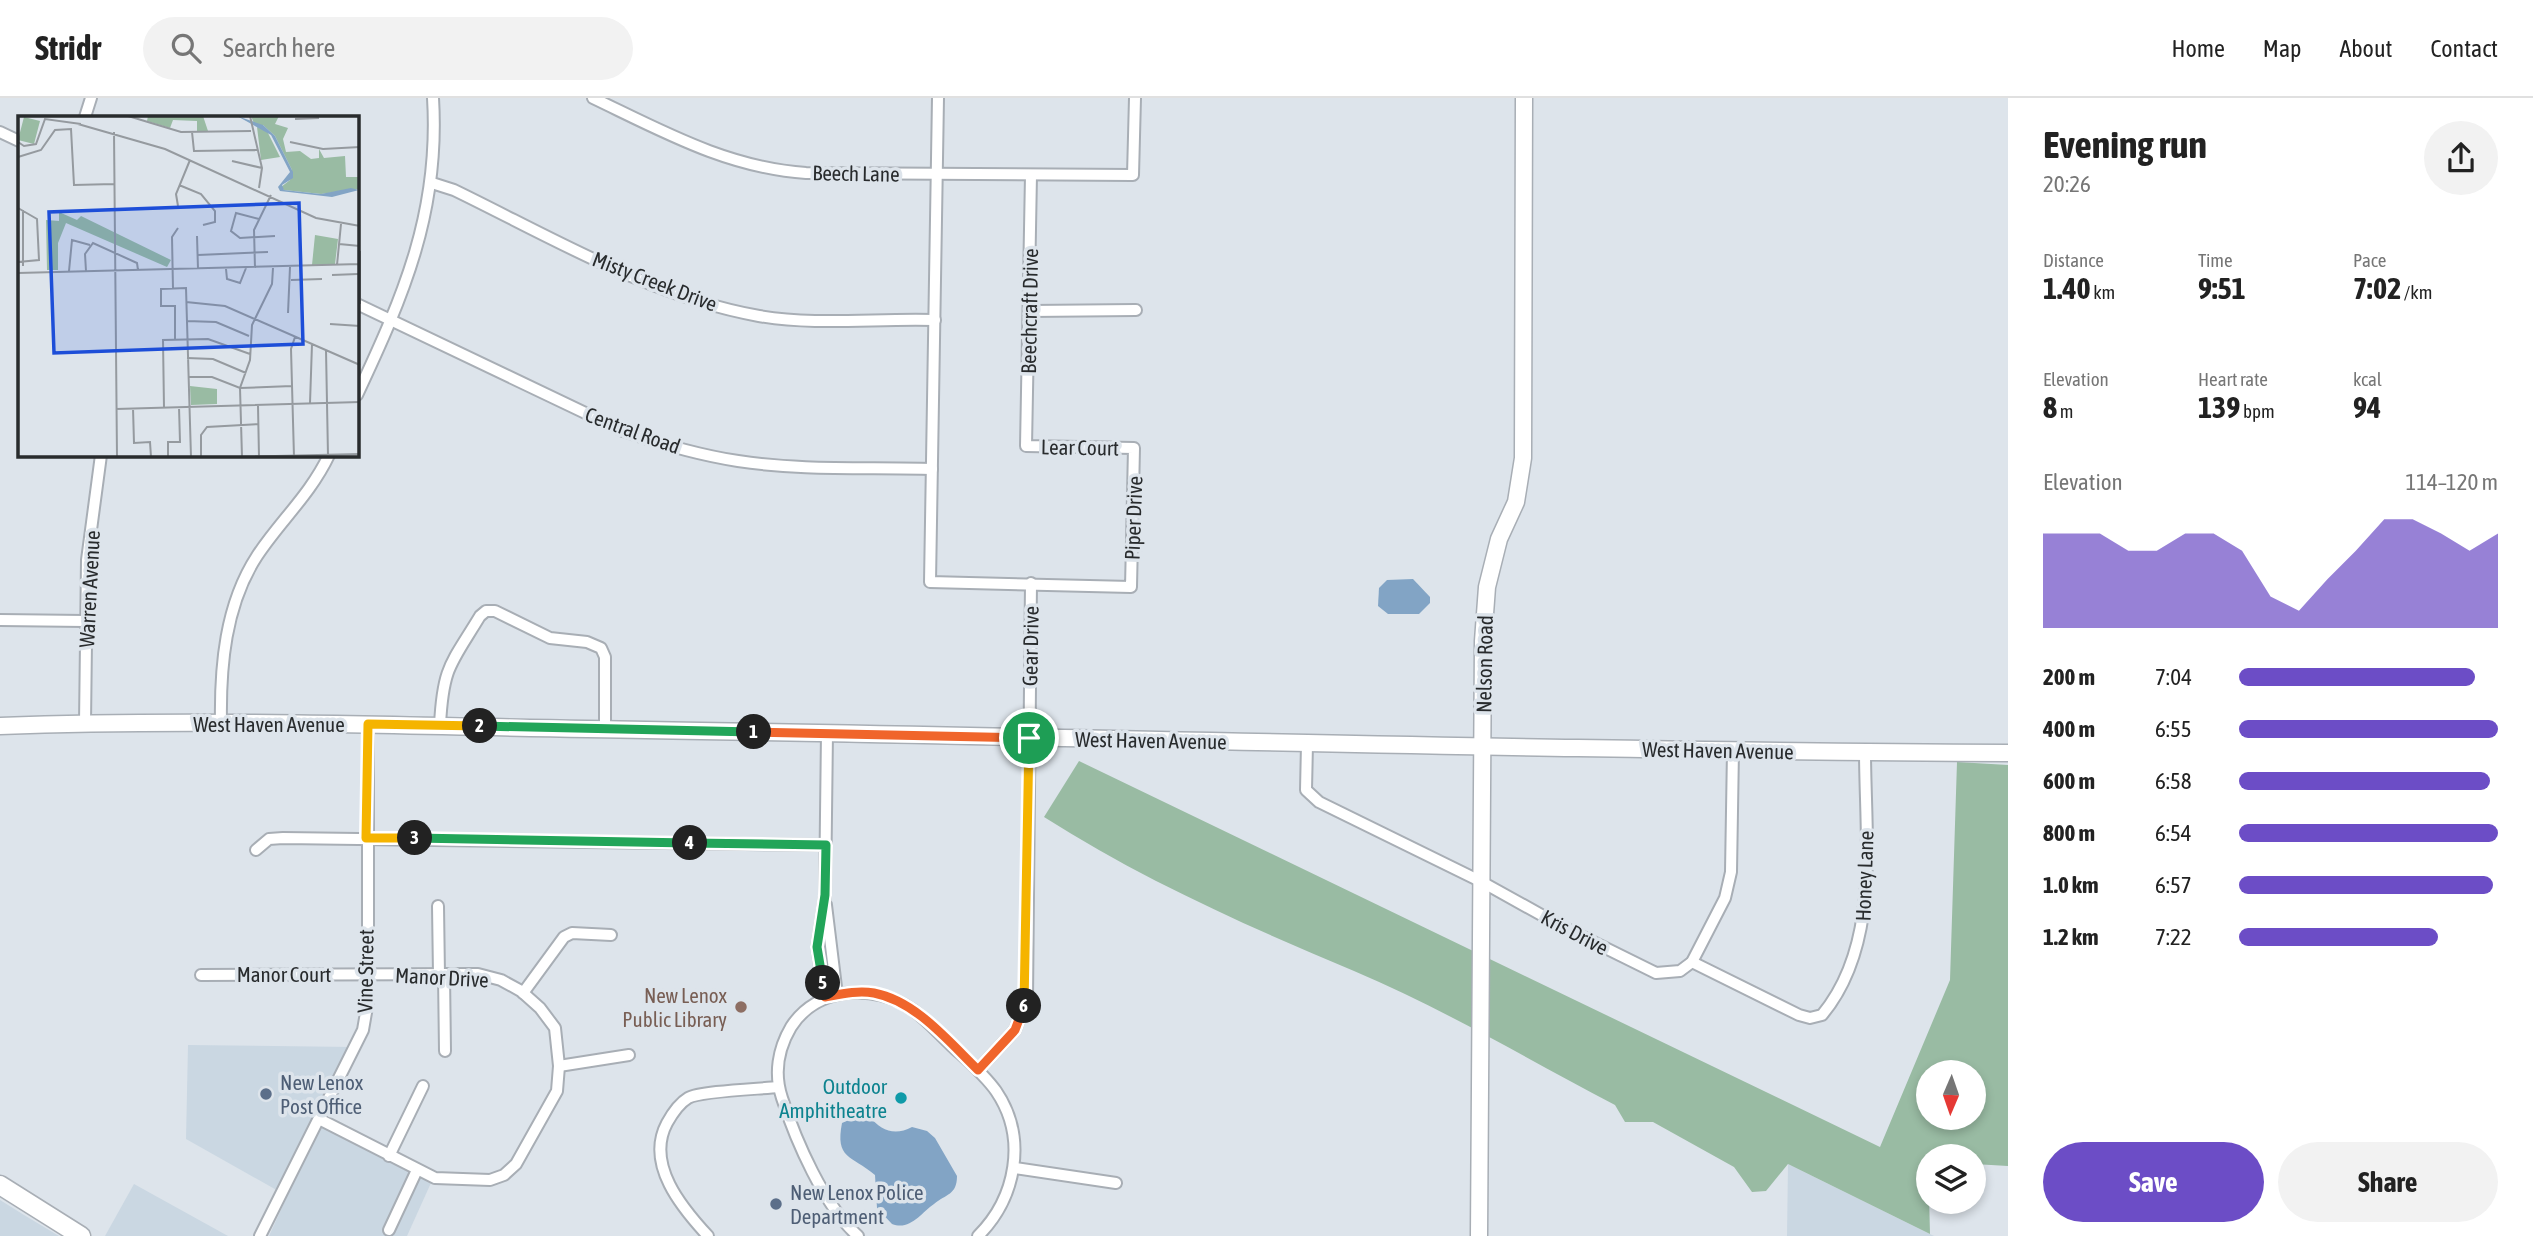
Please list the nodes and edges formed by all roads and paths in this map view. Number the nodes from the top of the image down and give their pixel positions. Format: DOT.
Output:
graph roads {
  1 [pos="91,98"];
  2 [pos="433,98"];
  3 [pos="593,98"];
  4 [pos="938,98"];
  5 [pos="1135,98"];
  6 [pos="1524,98"];
  7 [pos="85,116"];
  8 [pos="0,132"];
  9 [pos="18,141"];
  10 [pos="938,175"];
  11 [pos="1031,175"];
  12 [pos="432,183"];
  13 [pos="359,305"];
  14 [pos="1136,310"];
  15 [pos="1030,311"];
  16 [pos="935,320"];
  17 [pos="392,321"];
  18 [pos="359,391"];
  19 [pos="1026,446"];
  20 [pos="1135,448"];
  21 [pos="101,457"];
  22 [pos="328,457"];
  23 [pos="932,469"];
  24 [pos="1031,583"];
  25 [pos="0,620"];
  26 [pos="85,621"];
  27 [pos="85,723"];
  28 [pos="221,723"];
  29 [pos="368,724"];
  30 [pos="440,725"];
  31 [pos="0,726"];
  32 [pos="605,729"];
  33 [pos="827,733"];
  34 [pos="1029,738"];
  35 [pos="1307,744"];
  36 [pos="1483,747"];
  37 [pos="1733,750"];
  38 [pos="1866,751"];
  39 [pos="2008,753"];
  40 [pos="366,838"];
  41 [pos="826,845"];
  42 [pos="256,850"];
  43 [pos="1482,881"];
  44 [pos="438,906"];
  45 [pos="611,935"];
  46 [pos="1692,962"];
  47 [pos="367,974"];
  48 [pos="442,974"];
  49 [pos="201,975"];
  50 [pos="523,993"];
  51 [pos="831,996"];
  52 [pos="445,1051"];
  53 [pos="629,1055"];
  54 [pos="559,1066"];
  55 [pos="978,1070"];
  56 [pos="423,1086"];
  57 [pos="778,1087"];
  58 [pos="319,1119"];
  59 [pos="389,1156"];
  60 [pos="1015,1168"];
  61 [pos="417,1170"];
  62 [pos="1116,1183"];
  63 [pos="0,1185"];
  64 [pos="389,1230"];
  65 [pos="81,1236"];
  66 [pos="260,1236"];
  67 [pos="708,1236"];
  68 [pos="858,1236"];
  69 [pos="978,1236"];
  70 [pos="1479,1236"];
  1 -- 7 [label="street"];
  2 -- 12 [label="street"];
  3 -- 10 [label="street, Beech Lane"];
  4 -- 10 [label="street"];
  5 -- 11 [label="street, Beech Lane"];
  6 -- 36 [label="street, Nelson Road"];
  8 -- 9 [label="street"];
  10 -- 11 [label="street, Beech Lane"];
  10 -- 16 [label="street"];
  11 -- 15 [label="street, Beechcraft Drive"];
  12 -- 16 [label="street, Misty Creek Drive"];
  12 -- 17 [label="street"];
  13 -- 17 [label="street, Central Road"];
  14 -- 15 [label="street"];
  15 -- 19 [label="street, Beechcraft Drive"];
  16 -- 23 [label="street"];
  17 -- 18 [label="street"];
  17 -- 23 [label="street, Central Road"];
  19 -- 20 [label="street, Lear Court"];
  20 -- 24 [label="street, Piper Drive"];
  21 -- 26 [label="street, Warren Avenue"];
  22 -- 28 [label="street"];
  23 -- 24 [label="street"];
  24 -- 34 [label="street, Gear Drive"];
  25 -- 26 [label="street"];
  26 -- 27 [label="street, Warren Avenue"];
  27 -- 28 [label="street, West Haven Avenue"];
  27 -- 31 [label="street, West Haven Avenue"];
  28 -- 29 [label="street, West Haven Avenue"];
  29 -- 30 [label="street, West Haven Avenue"];
  29 -- 40 [label="street, Vine Street"];
  30 -- 32 [label="street, West Haven Avenue"];
  30 -- 32 [label="street"];
  32 -- 33 [label="street, West Haven Avenue"];
  33 -- 34 [label="street, West Haven Avenue"];
  33 -- 41 [label="street"];
  34 -- 35 [label="street, West Haven Avenue"];
  34 -- 55 [label="street, Gear Drive"];
  35 -- 36 [label="street, West Haven Avenue"];
  35 -- 43 [label="street, Kris Drive"];
  36 -- 37 [label="street, West Haven Avenue"];
  36 -- 43 [label="street, Nelson Road"];
  37 -- 38 [label="street, West Haven Avenue"];
  37 -- 46 [label="street"];
  38 -- 39 [label="street, West Haven Avenue"];
  38 -- 46 [label="street, Honey Lane"];
  40 -- 41 [label="street"];
  40 -- 42 [label="street"];
  40 -- 47 [label="street, Vine Street"];
  41 -- 51 [label="street"];
  43 -- 46 [label="street, Kris Drive"];
  43 -- 70 [label="street, Nelson Road"];
  44 -- 48 [label="street"];
  45 -- 50 [label="street"];
  47 -- 48 [label="street, Manor Drive"];
  47 -- 49 [label="street, Manor Court"];
  47 -- 58 [label="street, Vine Street"];
  48 -- 50 [label="street, Manor Drive"];
  48 -- 52 [label="street"];
  50 -- 54 [label="street, Manor Drive"];
  51 -- 55 [label="street"];
  51 -- 57 [label="street"];
  53 -- 54 [label="street"];
  54 -- 61 [label="street, Manor Drive"];
  55 -- 60 [label="street"];
  56 -- 59 [label="street"];
  57 -- 67 [label="street"];
  57 -- 68 [label="street"];
  58 -- 59 [label="street, Manor Drive"];
  58 -- 66 [label="street, Vine Street"];
  59 -- 61 [label="street, Manor Drive"];
  60 -- 62 [label="street"];
  60 -- 69 [label="street"];
  61 -- 64 [label="street"];
  63 -- 65 [label="main road"];
}
